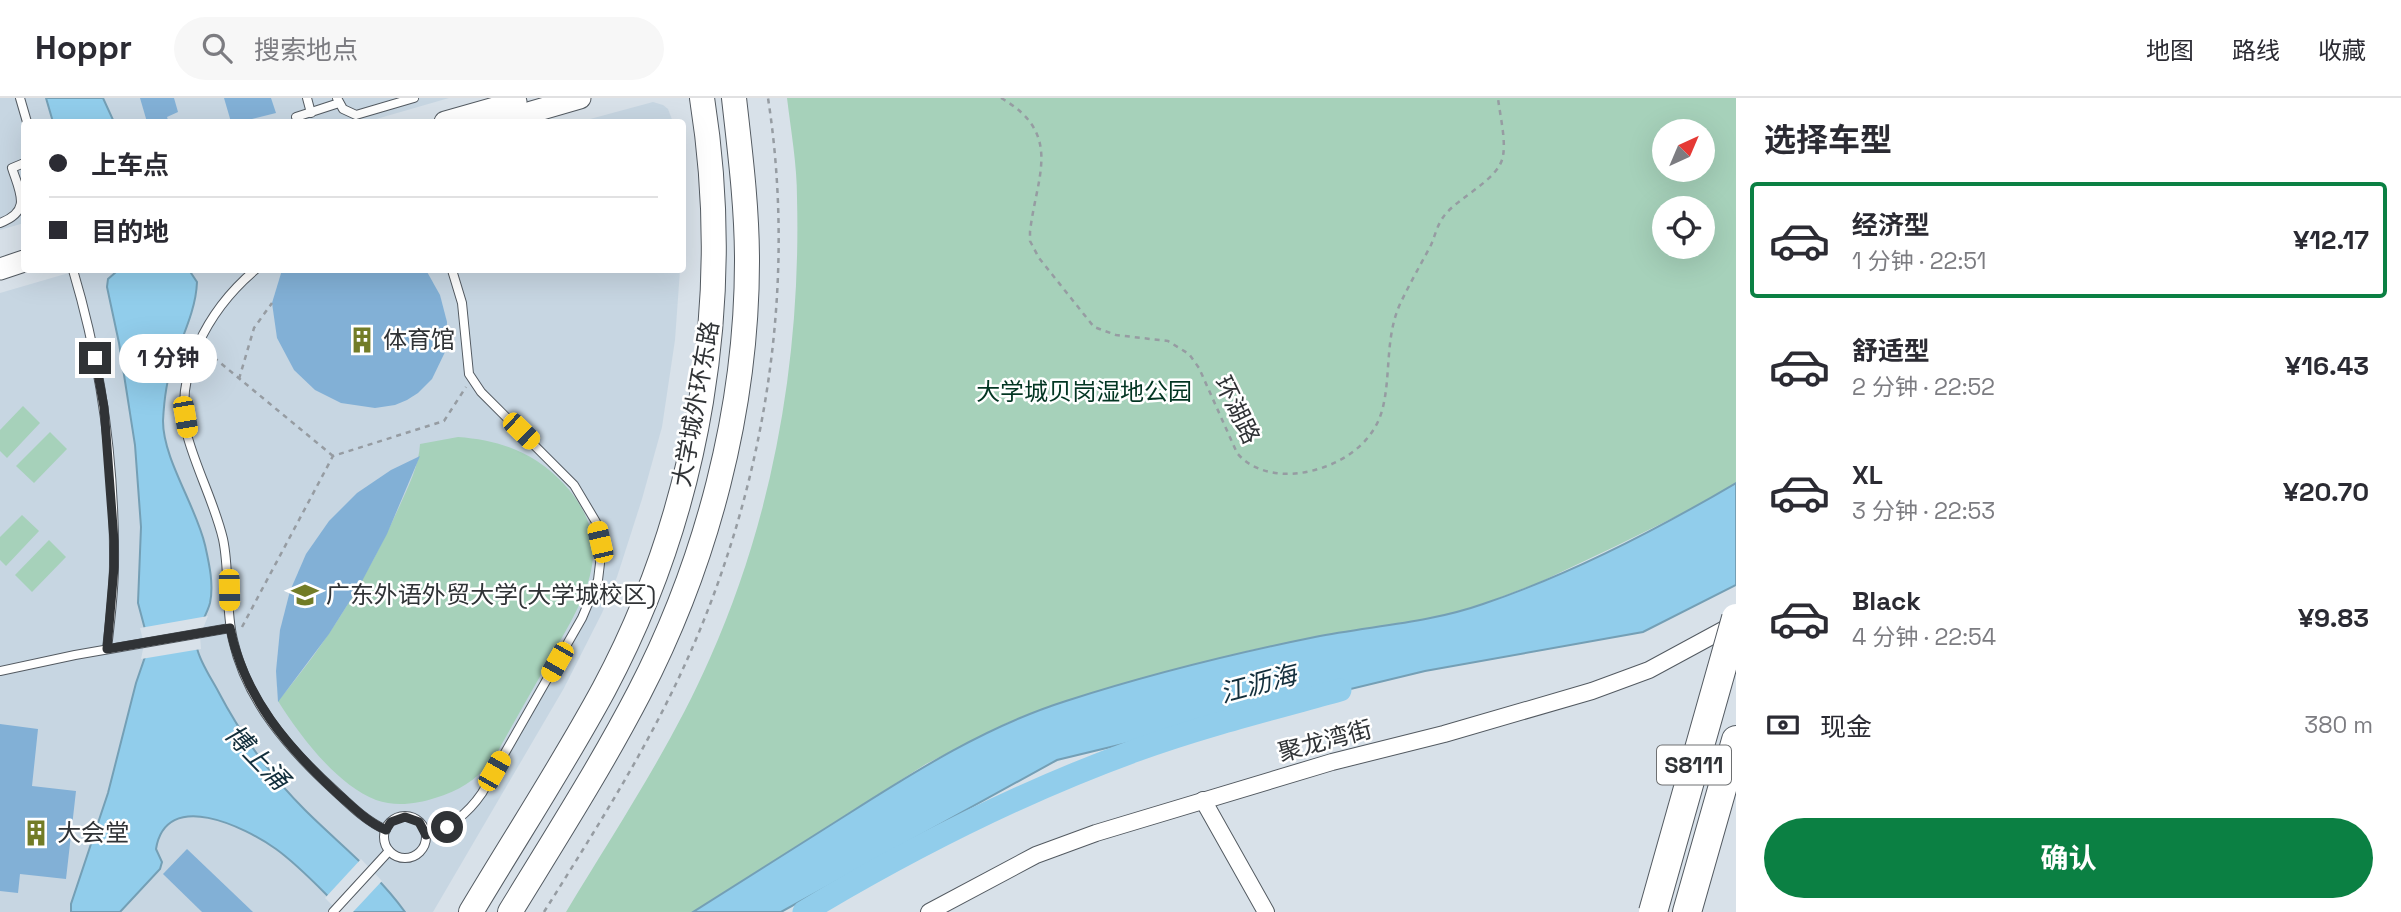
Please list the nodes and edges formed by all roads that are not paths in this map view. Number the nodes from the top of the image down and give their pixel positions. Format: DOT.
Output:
graph roads {
  1 [pos="20,98"];
  2 [pos="307,98"];
  3 [pos="414,98"];
  4 [pos="528,98"];
  5 [pos="580,98"];
  6 [pos="702,98"];
  7 [pos="734,98"];
  8 [pos="338,101"];
  9 [pos="311,113"];
  10 [pos="296,117"];
  11 [pos="26,119"];
  12 [pos="455,119"];
  13 [pos="507,119"];
  14 [pos="21,164"];
  15 [pos="21,197"];
  16 [pos="21,197"];
  17 [pos="0,223"];
  18 [pos="21,247"];
  19 [pos="0,254"];
  20 [pos="21,262"];
  21 [pos="0,269"];
  22 [pos="74,273"];
  23 [pos="253,273"];
  24 [pos="453,273"];
  25 [pos="1736,620"];
  26 [pos="230,628"];
  27 [pos="107,649"];
  28 [pos="0,671"];
  29 [pos="1736,740"];
  30 [pos="1203,800"];
  31 [pos="386,830"];
  32 [pos="426,835"];
  33 [pos="389,850"];
  34 [pos="333,911"];
  35 [pos="471,912"];
  36 [pos="510,912"];
  37 [pos="929,912"];
  38 [pos="1266,912"];
  39 [pos="1653,912"];
  40 [pos="1688,912"];
  1 -- 11 [label="lane"];
  2 -- 9 [label="lane"];
  3 -- 8 [label="lane"];
  4 -- 12 [label="main road"];
  5 -- 13 [label="main road"];
  6 -- 35 [label="main road, 大学城外环东路"];
  7 -- 36 [label="main road, 大学城外环东路"];
  8 -- 9 [label="lane"];
  9 -- 10 [label="lane"];
  14 -- 15 [label="lane"];
  16 -- 17 [label="lane"];
  18 -- 19 [label="main road"];
  20 -- 21 [label="main road"];
  22 -- 27 [label="lane"];
  23 -- 26 [label="lane"];
  24 -- 32 [label="lane"];
  25 -- 30 [label="street, 聚龙湾街"];
  25 -- 39 [label="highway, S8111, bridge"];
  26 -- 27 [label="lane"];
  26 -- 31 [label="lane"];
  27 -- 28 [label="lane"];
  29 -- 40 [label="highway, S8111"];
  30 -- 37 [label="street, 聚龙湾街"];
  30 -- 38 [label="street"];
  31 -- 32 [label="lane"];
  31 -- 33 [label="lane"];
  32 -- 33 [label="lane"];
  33 -- 34 [label="lane"];
}
